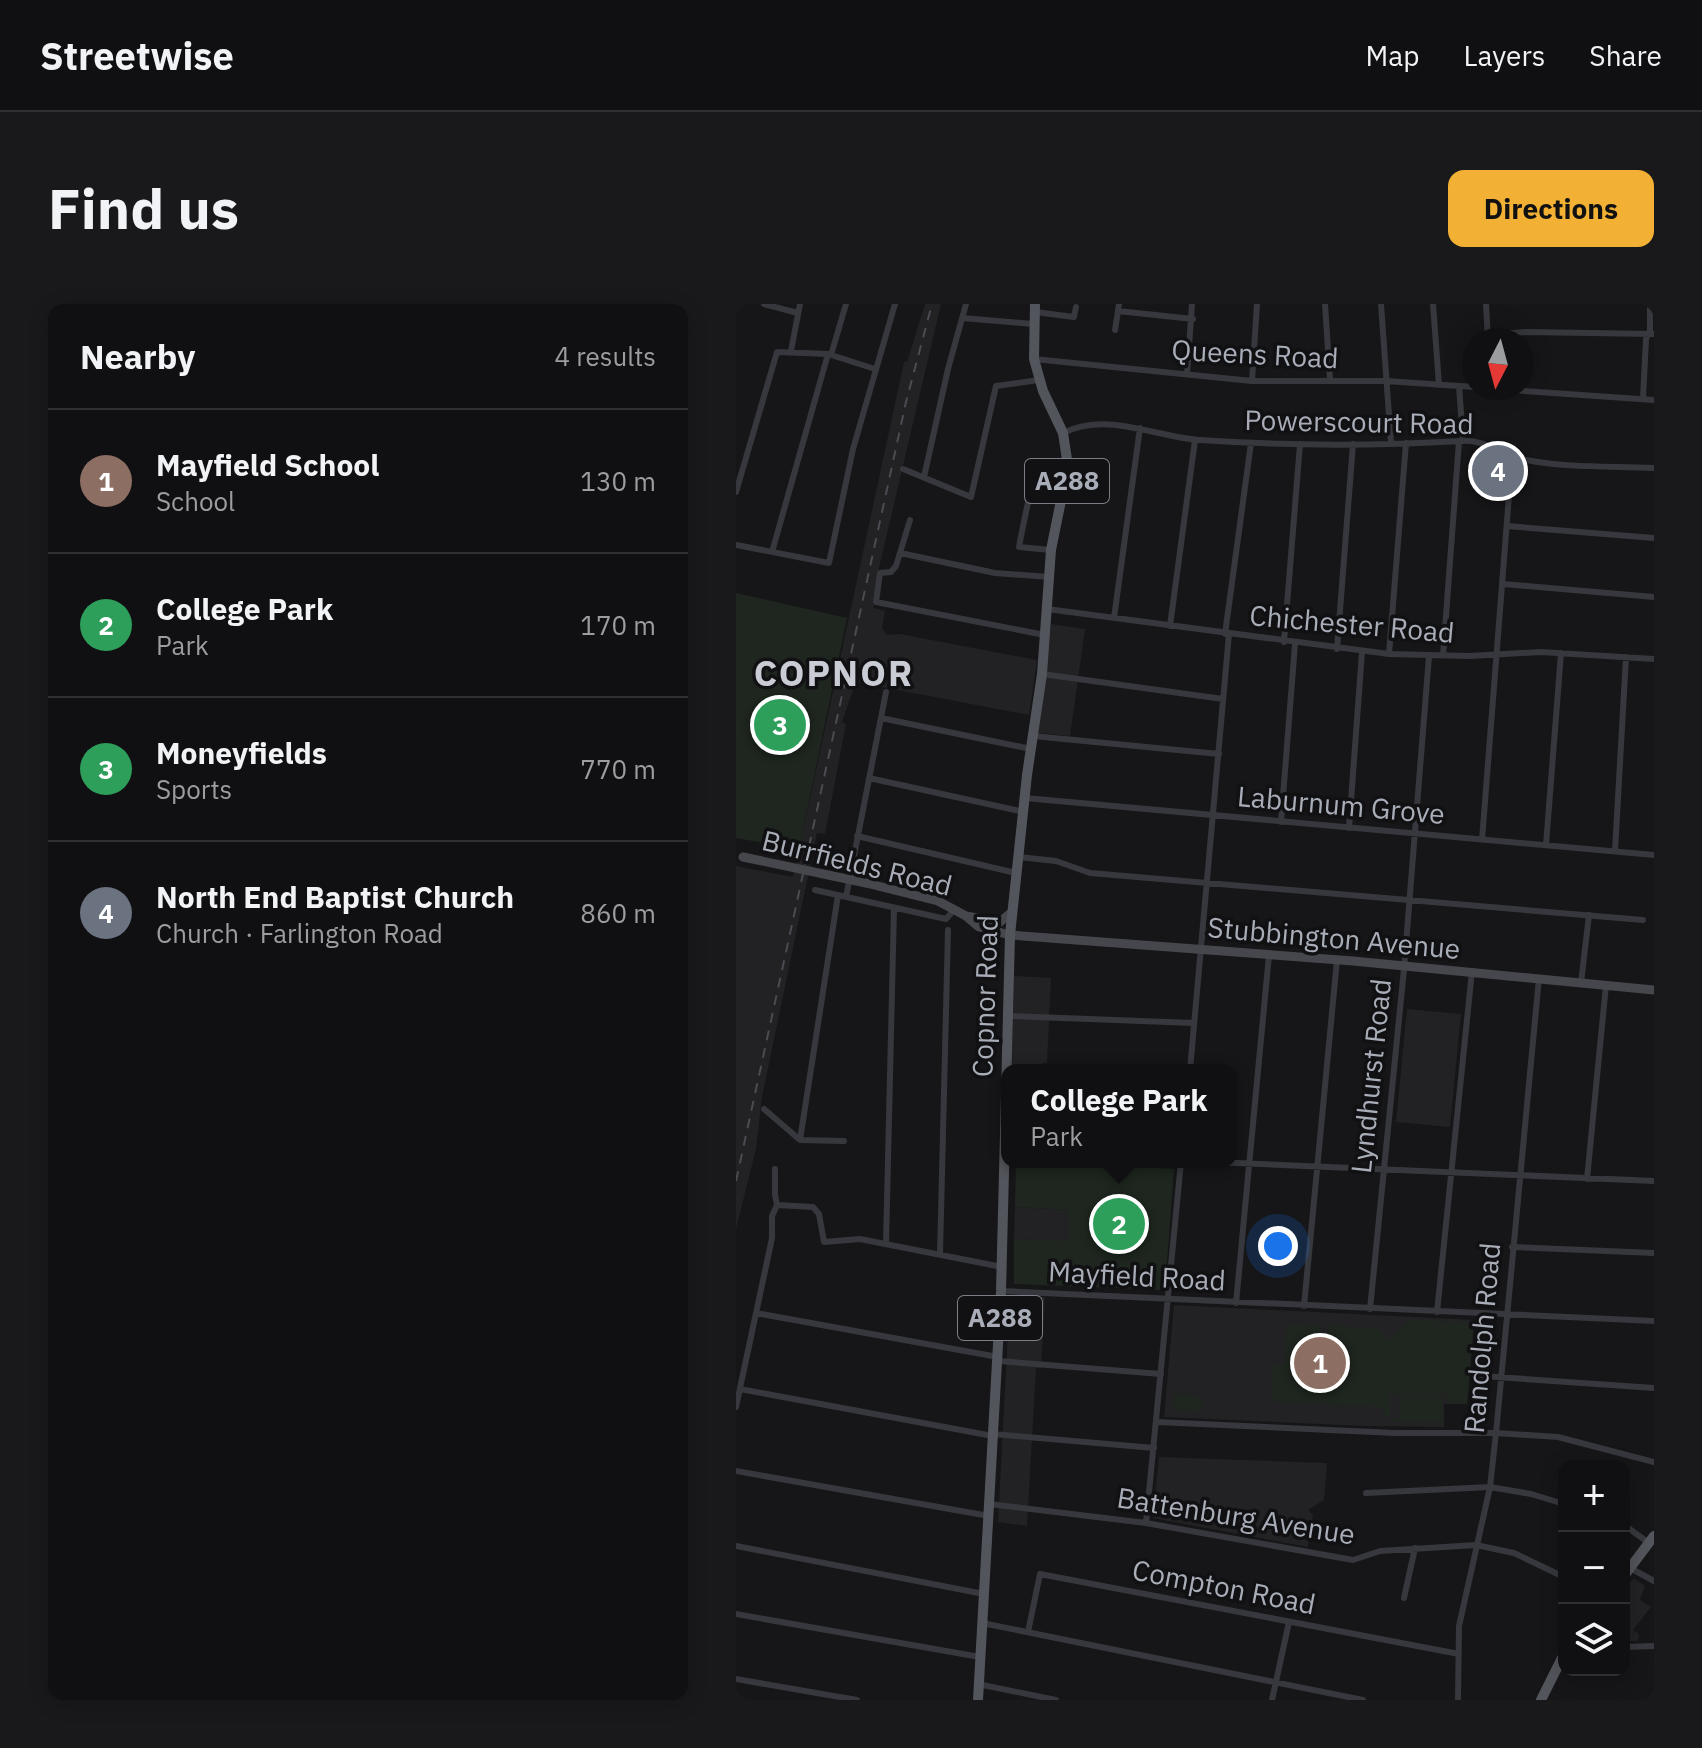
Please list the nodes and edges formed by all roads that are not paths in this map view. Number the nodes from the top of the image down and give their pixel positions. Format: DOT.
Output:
graph roads {
  1 [pos="764,304"];
  2 [pos="800,304"];
  3 [pos="846,304"];
  4 [pos="895,304"];
  5 [pos="966,304"];
  6 [pos="1192,304"];
  7 [pos="1257,304"];
  8 [pos="1325,304"];
  9 [pos="1381,304"];
  10 [pos="1433,304"];
  11 [pos="1486,304"];
  12 [pos="1650,304"];
  13 [pos="1076,307"];
  14 [pos="1119,307"];
  15 [pos="798,313"];
  16 [pos="1034,313"];
  17 [pos="962,318"];
  18 [pos="1193,319"];
  19 [pos="1487,328"];
  20 [pos="1115,330"];
  21 [pos="1534,332"];
  22 [pos="1651,334"];
  23 [pos="791,351"];
  24 [pos="829,355"];
  25 [pos="1034,359"];
  26 [pos="875,369"];
  27 [pos="1187,374"];
  28 [pos="1039,380"];
  29 [pos="1330,380"];
  30 [pos="1252,381"];
  31 [pos="1386,381"];
  32 [pos="1439,385"];
  33 [pos="1459,386"];
  34 [pos="1462,386"];
  35 [pos="1534,391"];
  36 [pos="1643,399"];
  37 [pos="1654,400"];
  38 [pos="1140,428"];
  39 [pos="1063,433"];
  40 [pos="1195,440"];
  41 [pos="1461,441"];
  42 [pos="1251,443"];
  43 [pos="1391,443"];
  44 [pos="1406,443"];
  45 [pos="1300,444"];
  46 [pos="1353,444"];
  47 [pos="736,456"];
  48 [pos="1512,457"];
  49 [pos="746,459"];
  50 [pos="1068,466"];
  51 [pos="1654,468"];
  52 [pos="903,469"];
  53 [pos="924,477"];
  54 [pos="736,492"];
  55 [pos="910,520"];
  56 [pos="1507,526"];
  57 [pos="1654,538"];
  58 [pos="736,545"];
  59 [pos="1051,550"];
  60 [pos="772,552"];
  61 [pos="900,553"];
  62 [pos="1049,577"];
  63 [pos="1503,584"];
  64 [pos="1654,597"];
  65 [pos="1047,609"];
  66 [pos="1114,618"];
  67 [pos="1170,626"];
  68 [pos="1227,634"];
  69 [pos="1045,635"];
  70 [pos="1284,642"];
  71 [pos="1295,644"];
  72 [pos="1337,649"];
  73 [pos="1362,652"];
  74 [pos="1561,653"];
  75 [pos="1389,654"];
  76 [pos="1496,655"];
  77 [pos="1429,656"];
  78 [pos="1443,656"];
  79 [pos="1626,657"];
  80 [pos="1654,659"];
  81 [pos="1042,674"];
  82 [pos="886,692"];
  83 [pos="1223,699"];
  84 [pos="881,718"];
  85 [pos="1033,736"];
  86 [pos="1031,749"];
  87 [pos="1219,754"];
  88 [pos="869,778"];
  89 [pos="1025,798"];
  90 [pos="1024,812"];
  91 [pos="1214,816"];
  92 [pos="1281,822"];
  93 [pos="1349,828"];
  94 [pos="1415,834"];
  95 [pos="857,836"];
  96 [pos="1482,840"];
  97 [pos="1546,845"];
  98 [pos="1615,851"];
  99 [pos="1654,855"];
  100 [pos="740,856"];
  101 [pos="1019,857"];
  102 [pos="1016,873"];
  103 [pos="1208,883"];
  104 [pos="815,890"];
  105 [pos="842,896"];
  106 [pos="1409,899"];
  107 [pos="894,908"];
  108 [pos="955,909"];
  109 [pos="1012,912"];
  110 [pos="1589,915"];
  111 [pos="966,916"];
  112 [pos="1643,920"];
  113 [pos="948,930"];
  114 [pos="1010,935"];
  115 [pos="1202,950"];
  116 [pos="1269,955"];
  117 [pos="1337,960"];
  118 [pos="1404,965"];
  119 [pos="1472,971"];
  120 [pos="1539,978"];
  121 [pos="1581,983"];
  122 [pos="1606,985"];
  123 [pos="1654,990"];
  124 [pos="1009,1016"];
  125 [pos="1194,1023"];
  126 [pos="1007,1064"];
  127 [pos="1191,1064"];
  128 [pos="764,1109"];
  129 [pos="800,1140"];
  130 [pos="844,1141"];
  131 [pos="1237,1163"];
  132 [pos="1248,1164"];
  133 [pos="1317,1167"];
  134 [pos="1005,1168"];
  135 [pos="1180,1168"];
  136 [pos="775,1169"];
  137 [pos="1385,1169"];
  138 [pos="1452,1172"];
  139 [pos="1519,1176"];
  140 [pos="1587,1179"];
  141 [pos="1654,1181"];
  142 [pos="777,1205"];
  143 [pos="886,1244"];
  144 [pos="1512,1247"];
  145 [pos="1654,1253"];
  146 [pos="940,1254"];
  147 [pos="1002,1267"];
  148 [pos="1001,1291"];
  149 [pos="1168,1299"];
  150 [pos="1236,1303"];
  151 [pos="1304,1306"];
  152 [pos="1370,1309"];
  153 [pos="1437,1312"];
  154 [pos="756,1313"];
  155 [pos="1506,1315"];
  156 [pos="1654,1321"];
  157 [pos="998,1359"];
  158 [pos="1161,1374"];
  159 [pos="1482,1376"];
  160 [pos="1501,1376"];
  161 [pos="1654,1388"];
  162 [pos="740,1389"];
  163 [pos="736,1407"];
  164 [pos="1157,1422"];
  165 [pos="1496,1433"];
  166 [pos="993,1435"];
  167 [pos="1154,1448"];
  168 [pos="1654,1462"];
  169 [pos="736,1471"];
  170 [pos="1490,1487"];
  171 [pos="1366,1493"];
  172 [pos="1558,1502"];
  173 [pos="990,1510"];
  174 [pos="1146,1523"];
  175 [pos="1630,1528"];
  176 [pos="1651,1539"];
  177 [pos="1476,1545"];
  178 [pos="736,1546"];
  179 [pos="1415,1548"];
  180 [pos="1630,1568"];
  181 [pos="1630,1573"];
  182 [pos="1558,1574"];
  183 [pos="1654,1581"];
  184 [pos="984,1594"];
  185 [pos="1404,1598"];
  186 [pos="736,1614"];
  187 [pos="1289,1622"];
  188 [pos="982,1623"];
  189 [pos="1028,1632"];
  190 [pos="1654,1646"];
  191 [pos="1630,1647"];
  192 [pos="1459,1654"];
  193 [pos="980,1657"];
  194 [pos="1558,1666"];
  195 [pos="736,1679"];
  196 [pos="1276,1683"];
  197 [pos="978,1684"];
  198 [pos="857,1700"];
  199 [pos="978,1700"];
  200 [pos="1056,1700"];
  201 [pos="1272,1700"];
  202 [pos="1363,1700"];
  203 [pos="1458,1700"];
  204 [pos="1541,1700"];
  1 -- 15 [label="street"];
  2 -- 15 [label="street"];
  3 -- 24 [label="street"];
  4 -- 26 [label="street"];
  5 -- 17 [label="street"];
  6 -- 18 [label="street"];
  7 -- 30 [label="street"];
  8 -- 29 [label="street"];
  9 -- 31 [label="street"];
  10 -- 32 [label="street"];
  11 -- 19 [label="street"];
  12 -- 22 [label="street"];
  13 -- 16 [label="street"];
  14 -- 18 [label="street"];
  14 -- 20 [label="street"];
  15 -- 23 [label="street"];
  16 -- 17 [label="street"];
  16 -- 25 [label="main road, Copnor Road / A288"];
  17 -- 53 [label="street"];
  18 -- 27 [label="street"];
  21 -- 22 [label="street"];
  22 -- 36 [label="street"];
  23 -- 24 [label="street"];
  23 -- 49 [label="street"];
  24 -- 26 [label="street"];
  24 -- 60 [label="street"];
  25 -- 27 [label="street, Queens Road"];
  25 -- 28 [label="main road, Copnor Road / A288"];
  26 -- 60 [label="street"];
  27 -- 30 [label="street, Queens Road"];
  28 -- 39 [label="main road, Copnor Road / A288"];
  28 -- 53 [label="street"];
  29 -- 30 [label="street, Queens Road"];
  29 -- 31 [label="street, Queens Road"];
  31 -- 32 [label="street, Queens Road"];
  31 -- 43 [label="street"];
  32 -- 33 [label="street, Queens Road"];
  33 -- 34 [label="street, Queens Road"];
  33 -- 41 [label="street"];
  35 -- 36 [label="street"];
  36 -- 37 [label="street"];
  38 -- 39 [label="street, Powerscourt Road"];
  38 -- 40 [label="street, Powerscourt Road"];
  38 -- 66 [label="street"];
  39 -- 50 [label="main road, Copnor Road / A288"];
  40 -- 42 [label="street, Powerscourt Road"];
  40 -- 67 [label="street"];
  41 -- 44 [label="street, Powerscourt Road"];
  41 -- 48 [label="street, Powerscourt Road"];
  41 -- 78 [label="street"];
  42 -- 45 [label="street, Powerscourt Road"];
  42 -- 68 [label="street"];
  43 -- 44 [label="street, Powerscourt Road"];
  43 -- 46 [label="street, Powerscourt Road"];
  44 -- 75 [label="street"];
  45 -- 46 [label="street, Powerscourt Road"];
  45 -- 70 [label="street"];
  46 -- 72 [label="street"];
  47 -- 49 [label="street"];
  48 -- 51 [label="street, Powerscourt Road"];
  48 -- 56 [label="street"];
  49 -- 54 [label="street"];
  50 -- 59 [label="main road, Copnor Road / A288"];
  50 -- 59 [label="street"];
  52 -- 53 [label="street"];
  55 -- 61 [label="street"];
  56 -- 57 [label="street"];
  56 -- 63 [label="street"];
  58 -- 60 [label="street"];
  59 -- 62 [label="main road, Copnor Road / A288"];
  61 -- 62 [label="street"];
  61 -- 69 [label="street"];
  62 -- 65 [label="main road, Copnor Road / A288"];
  63 -- 64 [label="street"];
  63 -- 76 [label="street"];
  65 -- 66 [label="street, Chichester Road"];
  65 -- 69 [label="main road, Copnor Road / A288"];
  66 -- 67 [label="street, Chichester Road"];
  67 -- 68 [label="street, Chichester Road"];
  68 -- 70 [label="street, Chichester Road"];
  68 -- 83 [label="street"];
  69 -- 81 [label="main road, Copnor Road / A288"];
  70 -- 71 [label="street, Chichester Road"];
  71 -- 72 [label="street, Chichester Road"];
  71 -- 92 [label="street"];
  72 -- 73 [label="street, Chichester Road"];
  73 -- 75 [label="street, Chichester Road"];
  73 -- 93 [label="street"];
  74 -- 76 [label="street, Chichester Road"];
  74 -- 79 [label="street, Chichester Road"];
  74 -- 97 [label="street"];
  75 -- 77 [label="street, Chichester Road"];
  76 -- 78 [label="street, Chichester Road"];
  76 -- 96 [label="street"];
  77 -- 78 [label="street, Chichester Road"];
  77 -- 94 [label="street, Lyndhurst Road"];
  79 -- 80 [label="street, Chichester Road"];
  79 -- 98 [label="street"];
  81 -- 83 [label="street"];
  81 -- 85 [label="main road, Copnor Road / A288"];
  82 -- 84 [label="street"];
  83 -- 87 [label="street"];
  84 -- 86 [label="street"];
  84 -- 88 [label="street"];
  85 -- 86 [label="main road, Copnor Road / A288"];
  85 -- 87 [label="street"];
  86 -- 89 [label="main road, Copnor Road / A288"];
  87 -- 91 [label="street"];
  88 -- 90 [label="street"];
  88 -- 95 [label="street"];
  89 -- 90 [label="main road, Copnor Road / A288"];
  89 -- 91 [label="street, Laburnum Grove"];
  90 -- 101 [label="main road, Copnor Road / A288"];
  91 -- 92 [label="street, Laburnum Grove"];
  91 -- 103 [label="street"];
  92 -- 93 [label="street, Laburnum Grove"];
  93 -- 94 [label="street, Laburnum Grove"];
  94 -- 96 [label="street, Laburnum Grove"];
  94 -- 106 [label="street, Lyndhurst Road"];
  95 -- 102 [label="street"];
  95 -- 105 [label="street"];
  96 -- 97 [label="street, Laburnum Grove"];
  97 -- 98 [label="street, Laburnum Grove"];
  98 -- 99 [label="street, Laburnum Grove"];
  100 -- 108 [label="street, Burrfields Road, bridge"];
  101 -- 102 [label="main road, Copnor Road / A288"];
  101 -- 103 [label="street"];
  102 -- 109 [label="main road, Copnor Road / A288"];
  103 -- 106 [label="street"];
  103 -- 115 [label="street"];
  104 -- 105 [label="street"];
  105 -- 107 [label="street"];
  105 -- 129 [label="street"];
  106 -- 110 [label="street"];
  106 -- 118 [label="street, Lyndhurst Road"];
  107 -- 108 [label="street"];
  107 -- 143 [label="street"];
  108 -- 111 [label="street, Burrfields Road"];
  109 -- 111 [label="street, Burrfields Road"];
  109 -- 114 [label="main road, Copnor Road / A288"];
  110 -- 112 [label="street"];
  110 -- 121 [label="street"];
  111 -- 114 [label="street, Burrfields Road"];
  113 -- 146 [label="street"];
  114 -- 115 [label="street, Stubbington Avenue"];
  114 -- 124 [label="main road, Copnor Road / A288"];
  115 -- 116 [label="street, Stubbington Avenue"];
  115 -- 125 [label="street"];
  116 -- 117 [label="street, Stubbington Avenue"];
  116 -- 132 [label="street"];
  117 -- 118 [label="street, Stubbington Avenue"];
  117 -- 133 [label="street"];
  118 -- 119 [label="street, Stubbington Avenue"];
  118 -- 137 [label="street, Lyndhurst Road"];
  119 -- 120 [label="street, Stubbington Avenue"];
  119 -- 138 [label="street"];
  120 -- 121 [label="street, Stubbington Avenue"];
  120 -- 139 [label="street, Randolph Road"];
  121 -- 122 [label="street, Stubbington Avenue"];
  122 -- 123 [label="street, Stubbington Avenue"];
  122 -- 140 [label="street"];
  124 -- 125 [label="street"];
  124 -- 126 [label="main road, Copnor Road / A288"];
  125 -- 127 [label="street"];
  128 -- 129 [label="street"];
  129 -- 130 [label="street"];
  131 -- 132 [label="street"];
  132 -- 133 [label="street"];
  132 -- 150 [label="street"];
  133 -- 137 [label="street"];
  133 -- 151 [label="street"];
  134 -- 147 [label="main road, Copnor Road / A288"];
  135 -- 149 [label="street"];
  136 -- 142 [label="street"];
  137 -- 138 [label="street"];
  137 -- 152 [label="street, Lyndhurst Road"];
  138 -- 139 [label="street"];
  138 -- 153 [label="street"];
  139 -- 140 [label="street"];
  139 -- 144 [label="street, Randolph Road"];
  140 -- 141 [label="street"];
  142 -- 143 [label="street"];
  142 -- 154 [label="street"];
  143 -- 146 [label="street"];
  144 -- 145 [label="street"];
  144 -- 155 [label="street, Randolph Road"];
  146 -- 147 [label="street"];
  147 -- 148 [label="main road, Copnor Road / A288"];
  148 -- 149 [label="street, Mayfield Road"];
  148 -- 157 [label="main road, Copnor Road / A288"];
  149 -- 150 [label="street, Mayfield Road"];
  149 -- 158 [label="street"];
  150 -- 151 [label="street, Mayfield Road"];
  151 -- 152 [label="street, Mayfield Road"];
  152 -- 153 [label="street, Mayfield Road"];
  153 -- 155 [label="street, Mayfield Road"];
  154 -- 157 [label="street"];
  154 -- 162 [label="street"];
  155 -- 156 [label="street, Mayfield Road"];
  155 -- 160 [label="street, Randolph Road"];
  157 -- 158 [label="street"];
  157 -- 166 [label="main road, Copnor Road / A288"];
  158 -- 164 [label="street"];
  159 -- 160 [label="street"];
  160 -- 161 [label="street"];
  160 -- 165 [label="street, Randolph Road"];
  162 -- 163 [label="street"];
  162 -- 166 [label="street"];
  164 -- 165 [label="street"];
  164 -- 167 [label="street"];
  165 -- 168 [label="street"];
  165 -- 170 [label="street, Randolph Road"];
  166 -- 167 [label="street"];
  166 -- 173 [label="main road, Copnor Road / A288"];
  167 -- 174 [label="street"];
  169 -- 173 [label="street, Battenburg Avenue"];
  170 -- 171 [label="street"];
  170 -- 172 [label="street"];
  170 -- 177 [label="street, Randolph Road"];
  173 -- 174 [label="street, Battenburg Avenue"];
  173 -- 184 [label="main road, Copnor Road / A288"];
  174 -- 179 [label="street, Battenburg Avenue"];
  175 -- 176 [label="street"];
  176 -- 180 [label="main road"];
  177 -- 179 [label="street, Battenburg Avenue"];
  177 -- 182 [label="street, Battenburg Avenue"];
  177 -- 192 [label="street, Randolph Road"];
  178 -- 184 [label="street"];
  179 -- 185 [label="street"];
  181 -- 183 [label="street"];
  184 -- 188 [label="main road, Copnor Road / A288"];
  186 -- 193 [label="street"];
  187 -- 189 [label="street, Compton Road"];
  187 -- 192 [label="street, Compton Road"];
  187 -- 196 [label="street"];
  188 -- 189 [label="street"];
  188 -- 193 [label="main road, Copnor Road / A288"];
  189 -- 196 [label="street"];
  190 -- 191 [label="street"];
  192 -- 203 [label="street, Randolph Road"];
  193 -- 197 [label="main road, Copnor Road / A288"];
  194 -- 204 [label="main road"];
  195 -- 198 [label="street"];
  196 -- 201 [label="street"];
  196 -- 202 [label="street"];
  197 -- 199 [label="main road, Copnor Road / A288"];
  197 -- 200 [label="street"];
}
